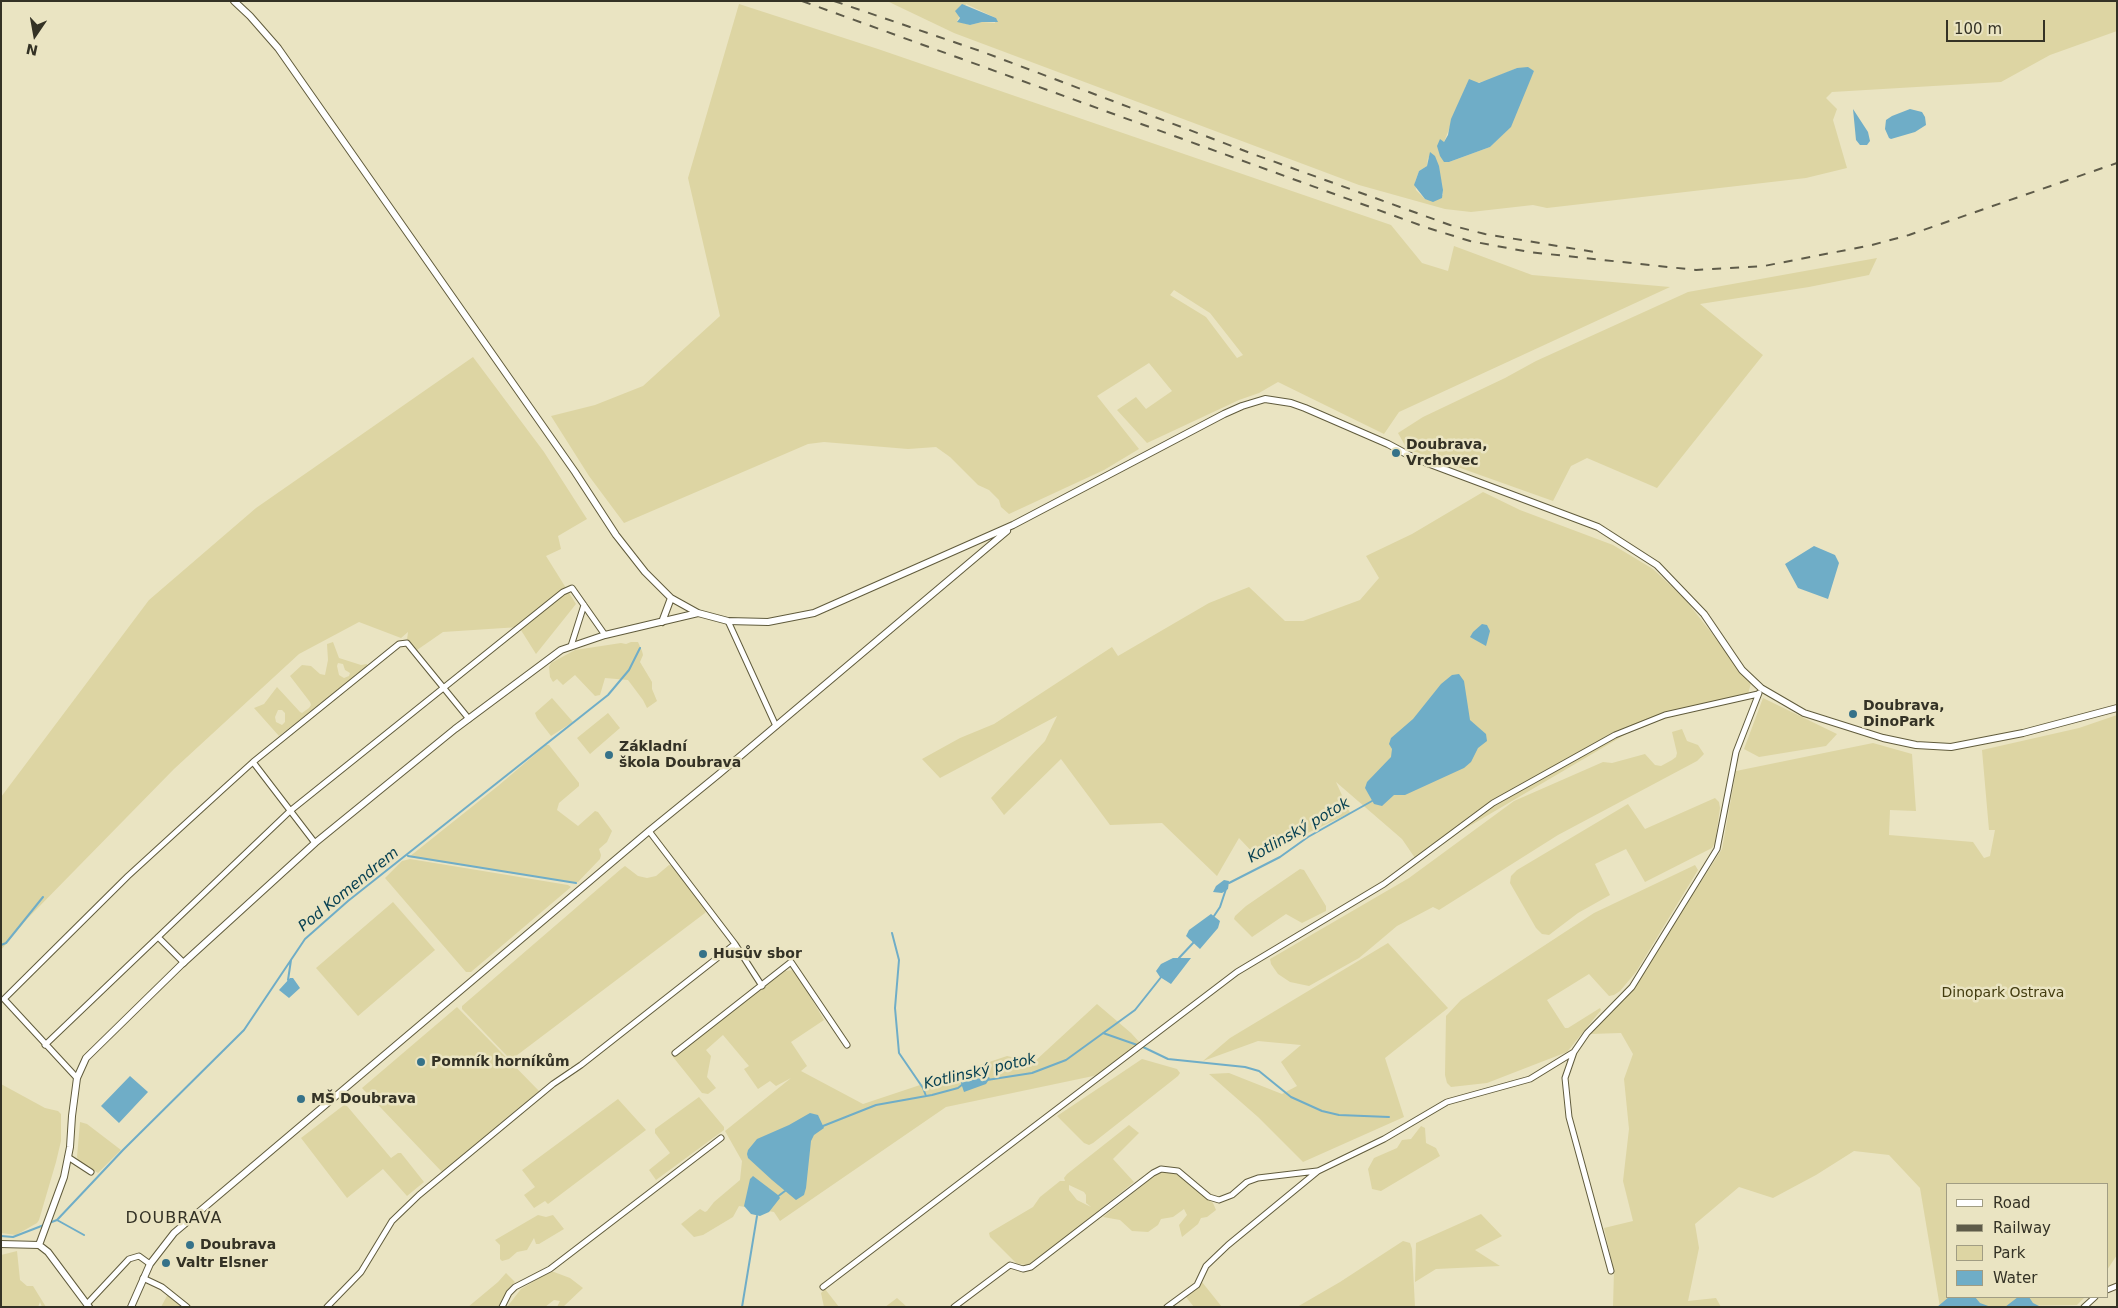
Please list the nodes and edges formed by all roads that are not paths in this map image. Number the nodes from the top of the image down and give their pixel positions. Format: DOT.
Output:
graph roads {
  1 [pos="234,1"];
  2 [pos="1013,525"];
  3 [pos="671,598"];
  4 [pos="584,605"];
  5 [pos="698,613"];
  6 [pos="728,621"];
  7 [pos="662,622"];
  8 [pos="605,635"];
  9 [pos="571,646"];
  10 [pos="444,688"];
  11 [pos="1760,691"];
  12 [pos="2117,708"];
  13 [pos="469,719"];
  14 [pos="776,726"];
  15 [pos="253,762"];
  16 [pos="290,811"];
  17 [pos="649,830"];
  18 [pos="315,843"];
  19 [pos="158,936"];
  20 [pos="735,944"];
  21 [pos="184,962"];
  22 [pos="762,986"];
  23 [pos="44,1045"];
  24 [pos="847,1045"];
  25 [pos="1574,1052"];
  26 [pos="675,1053"];
  27 [pos="77,1078"];
  28 [pos="721,1138"];
  29 [pos="68,1157"];
  30 [pos="1318,1171"];
  31 [pos="92,1172"];
  32 [pos="1,1244"];
  33 [pos="40,1245"];
  34 [pos="150,1264"];
  35 [pos="1611,1271"];
  36 [pos="144,1278"];
  37 [pos="823,1287"];
  38 [pos="2094,1298"];
  39 [pos="88,1305"];
  40 [pos="132,1307"];
  41 [pos="187,1307"];
  42 [pos="327,1307"];
  43 [pos="502,1307"];
  44 [pos="954,1307"];
  45 [pos="1167,1307"];
  46 [pos="2084,1307"];
  1 -- 3 [label="street"];
  2 -- 6 [label="street"];
  2 -- 11 [label="street"];
  2 -- 14 [label="street"];
  3 -- 5 [label="street"];
  3 -- 7 [label="street"];
  4 -- 8 [label="street"];
  4 -- 9 [label="street"];
  4 -- 10 [label="street"];
  5 -- 6 [label="street"];
  5 -- 7 [label="street"];
  6 -- 14 [label="street"];
  7 -- 8 [label="street"];
  8 -- 9 [label="street"];
  9 -- 13 [label="street"];
  10 -- 13 [label="street"];
  10 -- 15 [label="street"];
  10 -- 16 [label="street"];
  11 -- 12 [label="street"];
  11 -- 25 [label="street"];
  11 -- 37 [label="street"];
  13 -- 18 [label="street"];
  14 -- 17 [label="street"];
  15 -- 16 [label="street"];
  15 -- 23 [label="street"];
  16 -- 18 [label="street"];
  16 -- 19 [label="street"];
  17 -- 20 [label="street"];
  17 -- 34 [label="street"];
  18 -- 21 [label="street"];
  19 -- 21 [label="street"];
  19 -- 23 [label="street"];
  20 -- 22 [label="street"];
  20 -- 42 [label="street"];
  21 -- 27 [label="street"];
  22 -- 24 [label="street"];
  22 -- 26 [label="street"];
  23 -- 27 [label="street"];
  25 -- 30 [label="street"];
  25 -- 35 [label="street"];
  27 -- 29 [label="street"];
  28 -- 43 [label="street"];
  29 -- 31 [label="street"];
  29 -- 33 [label="street"];
  30 -- 44 [label="street"];
  30 -- 45 [label="street"];
  32 -- 33 [label="street"];
  33 -- 39 [label="street"];
  34 -- 36 [label="street"];
  34 -- 39 [label="street"];
  36 -- 40 [label="street"];
  36 -- 41 [label="street"];
  38 -- 46 [label="street"];
}
